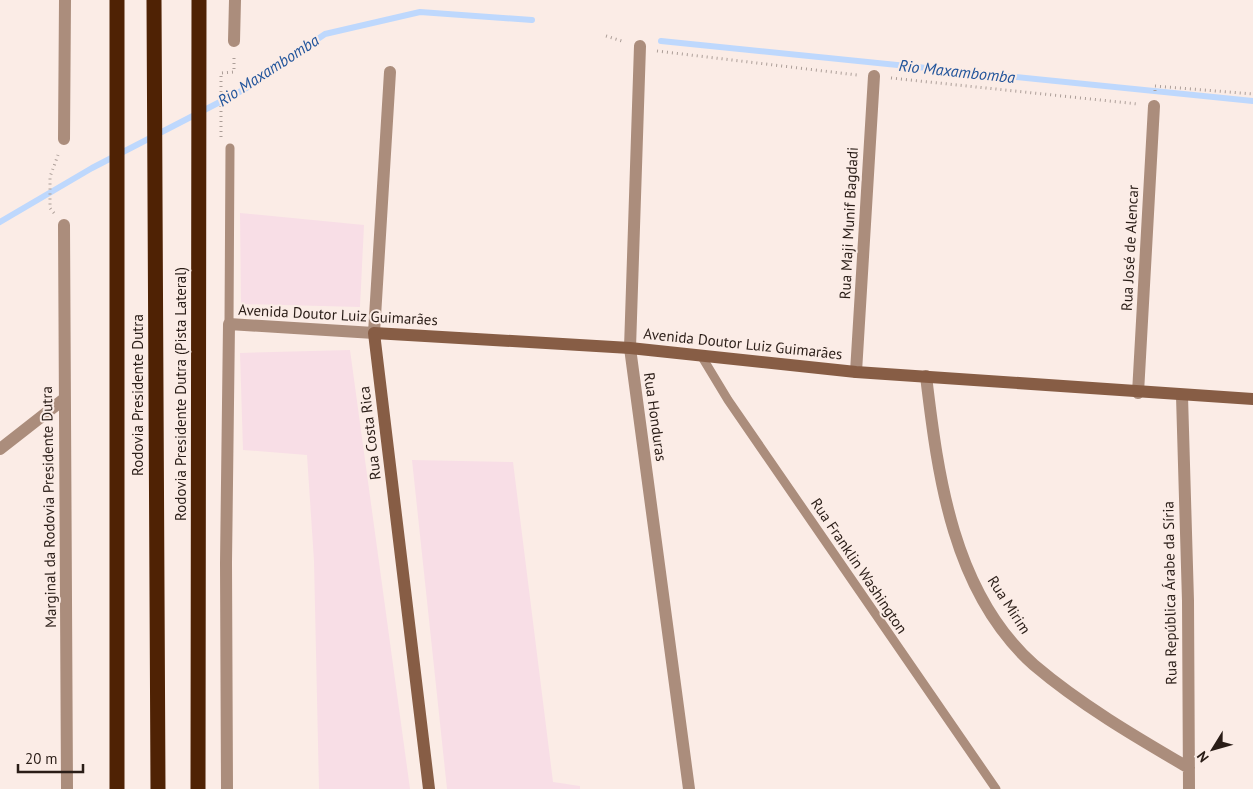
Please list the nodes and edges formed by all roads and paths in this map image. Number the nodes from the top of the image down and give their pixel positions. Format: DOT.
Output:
graph roads {
  1 [pos="65,0"];
  2 [pos="117,0"];
  3 [pos="154,0"];
  4 [pos="199,0"];
  5 [pos="235,0"];
  6 [pos="234,41"];
  7 [pos="640,46"];
  8 [pos="234,63"];
  9 [pos="390,72"];
  10 [pos="874,76"];
  11 [pos="1155,86"];
  12 [pos="1253,94"];
  13 [pos="1154,106"];
  14 [pos="230,138"];
  15 [pos="64,139"];
  16 [pos="230,148"];
  17 [pos="50,208"];
  18 [pos="64,225"];
  19 [pos="229,324"];
  20 [pos="374,333"];
  21 [pos="630,348"];
  22 [pos="702,357"];
  23 [pos="856,372"];
  24 [pos="926,376"];
  25 [pos="1138,393"];
  26 [pos="1182,396"];
  27 [pos="64,399"];
  28 [pos="1253,399"];
  29 [pos="0,449"];
  30 [pos="1189,768"];
  31 [pos="67,789"];
  32 [pos="117,789"];
  33 [pos="158,789"];
  34 [pos="198,789"];
  35 [pos="227,789"];
  36 [pos="430,789"];
  37 [pos="689,789"];
  38 [pos="996,789"];
  39 [pos="1189,789"];
  1 -- 15 [label="street"];
  2 -- 32 [label="highway, Rodovia Presidente Dutra"];
  3 -- 33 [label="highway, Rodovia Presidente Dutra"];
  4 -- 34 [label="highway, Rodovia Presidente Dutra (Pista Lateral)"];
  5 -- 6 [label="street"];
  7 -- 21 [label="street, Rua Honduras"];
  8 -- 14 [label="path"];
  9 -- 20 [label="street, Rua Costa Rica"];
  10 -- 23 [label="street, Rua Maji Munif Bagdadi"];
  11 -- 12 [label="path"];
  13 -- 25 [label="street, Rua José de Alencar"];
  15 -- 17 [label="path"];
  16 -- 19 [label="lane"];
  18 -- 27 [label="street, Marginal da Rodovia Presidente Dutra"];
  19 -- 20 [label="street, Avenida Doutor Luiz Guimarães"];
  19 -- 35 [label="street"];
  20 -- 21 [label="street, Avenida Doutor Luiz Guimarães"];
  20 -- 36 [label="street, Rua Costa Rica"];
  21 -- 22 [label="street, Avenida Doutor Luiz Guimarães"];
  21 -- 37 [label="street, Rua Honduras"];
  22 -- 23 [label="street, Avenida Doutor Luiz Guimarães"];
  22 -- 38 [label="lane, Rua Franklin Washington"];
  23 -- 24 [label="street, Avenida Doutor Luiz Guimarães"];
  24 -- 25 [label="street, Avenida Doutor Luiz Guimarães"];
  24 -- 30 [label="street, Rua Mirim"];
  25 -- 26 [label="street, Avenida Doutor Luiz Guimarães"];
  26 -- 28 [label="street, Avenida Doutor Luiz Guimarães"];
  26 -- 30 [label="street, Rua República Árabe da Síria"];
  27 -- 29 [label="street"];
  27 -- 31 [label="street, Marginal da Rodovia Presidente Dutra"];
  30 -- 39 [label="street, Rua República Árabe da Síria"];
}
